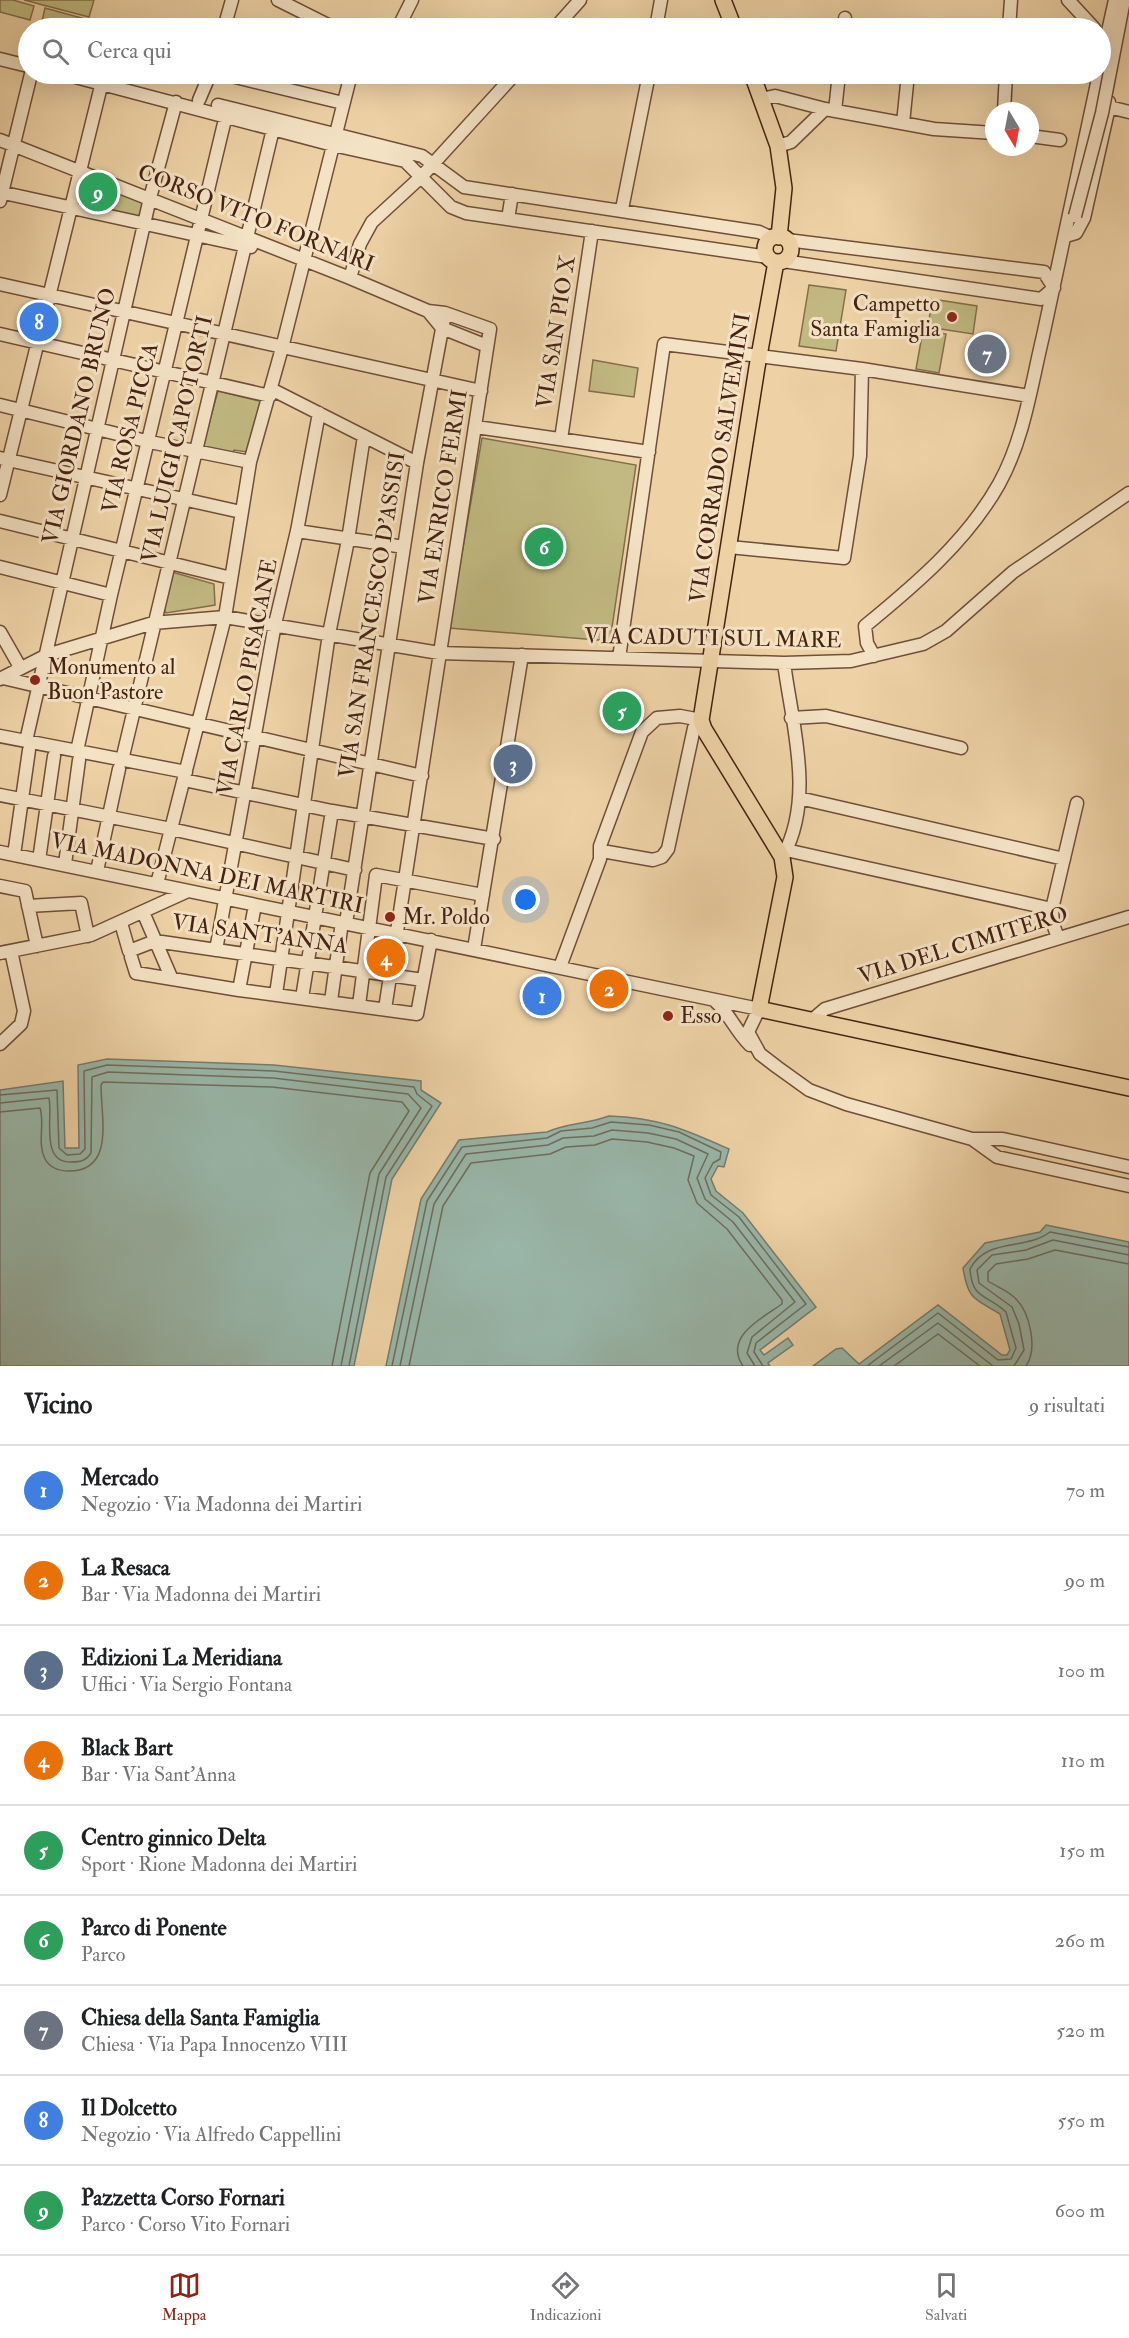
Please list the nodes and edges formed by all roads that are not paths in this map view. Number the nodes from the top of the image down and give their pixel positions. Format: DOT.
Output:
graph roads {
  1 [pos="232,0"];
  2 [pos="278,0"];
  3 [pos="412,0"];
  4 [pos="580,0"];
  5 [pos="661,0"];
  6 [pos="723,0"];
  7 [pos="1011,0"];
  8 [pos="1068,0"];
  9 [pos="1115,0"];
  10 [pos="1124,0"];
  11 [pos="227,18"];
  12 [pos="314,18"];
  13 [pos="403,18"];
  14 [pos="564,18"];
  15 [pos="658,18"];
  16 [pos="730,18"];
  17 [pos="1010,18"];
  18 [pos="1085,18"];
  19 [pos="1111,19"];
  20 [pos="1129,23"];
  21 [pos="1111,33"];
  22 [pos="0,59"];
  23 [pos="18,64"];
  24 [pos="1111,67"];
  25 [pos="28,84"];
  26 [pos="102,84"];
  27 [pos="109,84"];
  28 [pos="206,84"];
  29 [pos="264,84"];
  30 [pos="348,84"];
  31 [pos="506,84"];
  32 [pos="647,84"];
  33 [pos="756,84"];
  34 [pos="836,84"];
  35 [pos="907,84"];
  36 [pos="1005,84"];
  37 [pos="1097,84"];
  38 [pos="1108,84"];
  39 [pos="1109,84"];
  40 [pos="762,99"];
  41 [pos="199,100"];
  42 [pos="176,102"];
  43 [pos="1004,102"];
  44 [pos="343,103"];
  45 [pos="1109,107"];
  46 [pos="830,110"];
  47 [pos="1129,112"];
  48 [pos="226,115"];
  49 [pos="903,123"];
  50 [pos="273,129"];
  51 [pos="985,132"];
  52 [pos="1039,137"];
  53 [pos="0,140"];
  54 [pos="334,140"];
  55 [pos="1060,140"];
  56 [pos="12,145"];
  57 [pos="778,146"];
  58 [pos="434,163"];
  59 [pos="81,171"];
  60 [pos="422,176"];
  61 [pos="512,194"];
  62 [pos="1,195"];
  63 [pos="150,198"];
  64 [pos="71,208"];
  65 [pos="622,209"];
  66 [pos="1072,215"];
  67 [pos="202,219"];
  68 [pos="508,219"];
  69 [pos="144,225"];
  70 [pos="592,231"];
  71 [pos="1069,236"];
  72 [pos="198,237"];
  73 [pos="780,238"];
  74 [pos="244,242"];
  75 [pos="776,260"];
  76 [pos="305,261"];
  77 [pos="350,278"];
  78 [pos="0,284"];
  79 [pos="1054,288"];
  80 [pos="50,296"];
  81 [pos="428,311"];
  82 [pos="124,312"];
  83 [pos="445,314"];
  84 [pos="177,325"];
  85 [pos="442,328"];
  86 [pos="490,329"];
  87 [pos="0,334"];
  88 [pos="223,334"];
  89 [pos="39,342"];
  90 [pos="487,346"];
  91 [pos="282,348"];
  92 [pos="758,357"];
  93 [pos="113,361"];
  94 [pos="862,369"];
  95 [pos="166,373"];
  96 [pos="212,381"];
  97 [pos="431,382"];
  98 [pos="481,391"];
  99 [pos="270,392"];
  100 [pos="1029,396"];
  101 [pos="0,405"];
  102 [pos="22,410"];
  103 [pos="320,413"];
  104 [pos="476,427"];
  105 [pos="98,429"];
  106 [pos="364,436"];
  107 [pos="561,440"];
  108 [pos="150,442"];
  109 [pos="196,452"];
  110 [pos="649,452"];
  111 [pos="4,459"];
  112 [pos="250,462"];
  113 [pos="417,463"];
  114 [pos="85,478"];
  115 [pos="137,489"];
  116 [pos="1129,493"];
  117 [pos="0,495"];
  118 [pos="184,499"];
  119 [pos="241,512"];
  120 [pos="0,521"];
  121 [pos="297,531"];
  122 [pos="73,539"];
  123 [pos="348,540"];
  124 [pos="729,546"];
  125 [pos="404,547"];
  126 [pos="122,551"];
  127 [pos="170,563"];
  128 [pos="0,567"];
  129 [pos="231,578"];
  130 [pos="61,582"];
  131 [pos="111,595"];
  132 [pos="225,617"];
  133 [pos="153,623"];
  134 [pos="275,624"];
  135 [pos="0,632"];
  136 [pos="329,634"];
  137 [pos="101,639"];
  138 [pos="389,644"];
  139 [pos="439,653"];
  140 [pos="47,655"];
  141 [pos="522,656"];
  142 [pos="874,656"];
  143 [pos="619,658"];
  144 [pos="710,660"];
  145 [pos="784,663"];
  146 [pos="20,667"];
  147 [pos="1,678"];
  148 [pos="40,687"];
  149 [pos="89,699"];
  150 [pos="134,710"];
  151 [pos="791,718"];
  152 [pos="701,720"];
  153 [pos="198,725"];
  154 [pos="0,736"];
  155 [pos="255,738"];
  156 [pos="28,746"];
  157 [pos="961,748"];
  158 [pos="313,751"];
  159 [pos="54,756"];
  160 [pos="78,756"];
  161 [pos="121,764"];
  162 [pos="370,765"];
  163 [pos="185,776"];
  164 [pos="422,776"];
  165 [pos="246,794"];
  166 [pos="0,795"];
  167 [pos="799,798"];
  168 [pos="22,799"];
  169 [pos="1077,802"];
  170 [pos="47,804"];
  171 [pos="304,805"];
  172 [pos="72,810"];
  173 [pos="332,811"];
  174 [pos="363,816"];
  175 [pos="108,817"];
  176 [pos="414,826"];
  177 [pos="171,829"];
  178 [pos="494,838"];
  179 [pos="236,844"];
  180 [pos="602,851"];
  181 [pos="0,852"];
  182 [pos="784,854"];
  183 [pos="14,855"];
  184 [pos="296,857"];
  185 [pos="1064,859"];
  186 [pos="39,860"];
  187 [pos="323,863"];
  188 [pos="65,864"];
  189 [pos="355,870"];
  190 [pos="97,871"];
  191 [pos="405,880"];
  192 [pos="158,884"];
  193 [pos="0,886"];
  194 [pos="188,891"];
  195 [pos="483,895"];
  196 [pos="226,898"];
  197 [pos="255,905"];
  198 [pos="28,906"];
  199 [pos="1052,909"];
  200 [pos="288,911"];
  201 [pos="142,912"];
  202 [pos="315,917"];
  203 [pos="1129,917"];
  204 [pos="121,923"];
  205 [pos="344,923"];
  206 [pos="369,928"];
  207 [pos="397,933"];
  208 [pos="88,936"];
  209 [pos="1058,938"];
  210 [pos="431,940"];
  211 [pos="155,941"];
  212 [pos="37,946"];
  213 [pos="474,949"];
  214 [pos="216,950"];
  215 [pos="5,952"];
  216 [pos="130,954"];
  217 [pos="246,954"];
  218 [pos="281,958"];
  219 [pos="308,962"];
  220 [pos="336,966"];
  221 [pos="560,967"];
  222 [pos="364,969"];
  223 [pos="390,974"];
  224 [pos="171,977"];
  225 [pos="423,980"];
  226 [pos="240,990"];
  227 [pos="276,994"];
  228 [pos="302,998"];
  229 [pos="713,1000"];
  230 [pos="331,1001"];
  231 [pos="359,1005"];
  232 [pos="743,1006"];
  233 [pos="385,1009"];
  234 [pos="759,1009"];
  235 [pos="812,1020"];
  236 [pos="742,1038"];
  237 [pos="0,1044"];
  238 [pos="760,1054"];
  239 [pos="1129,1088"];
  240 [pos="972,1139"];
  241 [pos="1129,1167"];
  242 [pos="1129,1186"];
  1 -- 11 [label="street"];
  2 -- 12 [label="street"];
  3 -- 13 [label="street"];
  4 -- 14 [label="street"];
  5 -- 15 [label="street"];
  6 -- 16 [label="main road"];
  7 -- 17 [label="street"];
  8 -- 18 [label="street"];
  9 -- 19 [label="street, bridge"];
  10 -- 24 [label="street, bridge"];
  20 -- 21 [label="street"];
  22 -- 23 [label="street"];
  25 -- 56 [label="street"];
  26 -- 59 [label="street"];
  27 -- 42 [label="street"];
  28 -- 41 [label="street"];
  29 -- 44 [label="street"];
  30 -- 44 [label="street"];
  31 -- 58 [label="street"];
  32 -- 65 [label="street"];
  33 -- 40 [label="main road"];
  34 -- 46 [label="street"];
  35 -- 49 [label="street"];
  36 -- 43 [label="street"];
  37 -- 66 [label="street"];
  38 -- 66 [label="street, bridge"];
  39 -- 45 [label="street"];
  40 -- 46 [label="street"];
  40 -- 57 [label="main road"];
  41 -- 42 [label="street"];
  41 -- 54 [label="street"];
  42 -- 48 [label="street"];
  42 -- 63 [label="street, VIA GIORDANO BRUNO"];
  44 -- 54 [label="street"];
  45 -- 47 [label="street"];
  45 -- 71 [label="street"];
  46 -- 49 [label="street"];
  46 -- 57 [label="street"];
  48 -- 50 [label="street"];
  48 -- 67 [label="street, VIA ROSA PICCA"];
  49 -- 51 [label="street"];
  50 -- 54 [label="street"];
  50 -- 74 [label="street, VIA LUIGI CAPOTORTI"];
  52 -- 55 [label="street"];
  53 -- 56 [label="street, CORSO VITO FORNARI"];
  54 -- 58 [label="street"];
  54 -- 60 [label="street"];
  54 -- 76 [label="street"];
  56 -- 59 [label="street, CORSO VITO FORNARI"];
  56 -- 62 [label="street"];
  57 -- 73 [label="main road"];
  58 -- 60 [label="street"];
  58 -- 61 [label="street"];
  59 -- 63 [label="street, CORSO VITO FORNARI"];
  59 -- 64 [label="street"];
  60 -- 68 [label="street"];
  60 -- 77 [label="street"];
  61 -- 65 [label="street"];
  61 -- 68 [label="street"];
  62 -- 64 [label="street"];
  63 -- 67 [label="street, CORSO VITO FORNARI"];
  63 -- 69 [label="street, VIA GIORDANO BRUNO"];
  64 -- 69 [label="street"];
  64 -- 80 [label="street"];
  65 -- 73 [label="street"];
  66 -- 71 [label="street"];
  66 -- 79 [label="street"];
  67 -- 72 [label="street, VIA ROSA PICCA"];
  67 -- 74 [label="street, CORSO VITO FORNARI"];
  68 -- 70 [label="street"];
  69 -- 72 [label="street"];
  69 -- 82 [label="street, VIA GIORDANO BRUNO"];
  70 -- 75 [label="street"];
  70 -- 107 [label="street, VIA SAN PIO X"];
  71 -- 79 [label="street"];
  72 -- 74 [label="street"];
  72 -- 84 [label="street, VIA ROSA PICCA"];
  73 -- 75 [label="main road"];
  73 -- 75 [label="main road"];
  73 -- 79 [label="street"];
  74 -- 76 [label="street, CORSO VITO FORNARI"];
  74 -- 88 [label="street, VIA LUIGI CAPOTORTI"];
  75 -- 79 [label="street"];
  75 -- 92 [label="main road, VIA CORRADO SALVEMINI"];
  76 -- 77 [label="street, CORSO VITO FORNARI"];
  76 -- 91 [label="street"];
  77 -- 81 [label="street, CORSO VITO FORNARI"];
  78 -- 80 [label="street"];
  79 -- 100 [label="street"];
  80 -- 82 [label="street"];
  80 -- 89 [label="street"];
  81 -- 83 [label="street, CORSO VITO FORNARI"];
  81 -- 85 [label="street, CORSO VITO FORNARI"];
  82 -- 84 [label="street"];
  82 -- 93 [label="street, VIA GIORDANO BRUNO"];
  83 -- 85 [label="street, VIA SAN FRANCESCO D'ASSISI"];
  83 -- 86 [label="street, CORSO VITO FORNARI"];
  84 -- 88 [label="street"];
  84 -- 95 [label="street, VIA ROSA PICCA"];
  85 -- 90 [label="street, CORSO VITO FORNARI"];
  85 -- 97 [label="street, VIA SAN FRANCESCO D'ASSISI"];
  86 -- 90 [label="street, VIA ENRICO FERMI"];
  87 -- 89 [label="street"];
  88 -- 91 [label="street"];
  88 -- 96 [label="street, VIA LUIGI CAPOTORTI"];
  89 -- 93 [label="street"];
  89 -- 102 [label="street"];
  90 -- 98 [label="street, VIA ENRICO FERMI"];
  91 -- 97 [label="street"];
  91 -- 99 [label="street"];
  92 -- 94 [label="street"];
  92 -- 110 [label="street"];
  92 -- 124 [label="main road, VIA CORRADO SALVEMINI"];
  93 -- 95 [label="street"];
  93 -- 105 [label="street, VIA GIORDANO BRUNO"];
  94 -- 100 [label="street"];
  94 -- 124 [label="street"];
  95 -- 96 [label="street"];
  95 -- 108 [label="street, VIA ROSA PICCA"];
  96 -- 99 [label="street"];
  96 -- 109 [label="street, VIA LUIGI CAPOTORTI"];
  97 -- 98 [label="street"];
  97 -- 113 [label="street, VIA SAN FRANCESCO D'ASSISI"];
  98 -- 104 [label="street, VIA ENRICO FERMI"];
  99 -- 103 [label="street"];
  99 -- 112 [label="street"];
  100 -- 142 [label="street"];
  101 -- 102 [label="street"];
  102 -- 105 [label="street"];
  102 -- 111 [label="street"];
  103 -- 106 [label="street"];
  103 -- 121 [label="street, VIA CARLO PISACANE"];
  104 -- 107 [label="street"];
  104 -- 139 [label="street, VIA ENRICO FERMI"];
  105 -- 108 [label="street"];
  105 -- 114 [label="street, VIA GIORDANO BRUNO"];
  106 -- 113 [label="street"];
  106 -- 123 [label="street"];
  107 -- 110 [label="street"];
  108 -- 109 [label="street"];
  108 -- 115 [label="street, VIA ROSA PICCA"];
  109 -- 112 [label="street"];
  109 -- 118 [label="street, VIA LUIGI CAPOTORTI"];
  110 -- 143 [label="street"];
  111 -- 114 [label="street"];
  111 -- 117 [label="street"];
  112 -- 119 [label="street"];
  113 -- 125 [label="street, VIA SAN FRANCESCO D'ASSISI"];
  114 -- 115 [label="street"];
  114 -- 122 [label="street, VIA GIORDANO BRUNO"];
  115 -- 118 [label="street"];
  115 -- 126 [label="street, VIA ROSA PICCA"];
  116 -- 142 [label="street, VIA CADUTI SUL MARE"];
  118 -- 119 [label="street"];
  118 -- 127 [label="street, VIA LUIGI CAPOTORTI"];
  119 -- 129 [label="street"];
  120 -- 122 [label="street"];
  121 -- 123 [label="street"];
  121 -- 134 [label="street, VIA CARLO PISACANE"];
  122 -- 126 [label="street"];
  122 -- 130 [label="street, VIA GIORDANO BRUNO"];
  123 -- 125 [label="street"];
  123 -- 136 [label="street"];
  124 -- 144 [label="main road, VIA CORRADO SALVEMINI"];
  125 -- 138 [label="street, VIA SAN FRANCESCO D'ASSISI"];
  126 -- 127 [label="street"];
  126 -- 131 [label="street, VIA ROSA PICCA"];
  127 -- 129 [label="street"];
  127 -- 133 [label="street, VIA LUIGI CAPOTORTI"];
  128 -- 130 [label="street"];
  129 -- 132 [label="street"];
  130 -- 131 [label="street"];
  130 -- 140 [label="street, VIA GIORDANO BRUNO"];
  131 -- 137 [label="street, VIA ROSA PICCA"];
  132 -- 133 [label="street, VIA CADUTI SUL MARE"];
  132 -- 134 [label="street, VIA CADUTI SUL MARE"];
  132 -- 153 [label="street"];
  133 -- 137 [label="street, VIA CADUTI SUL MARE"];
  133 -- 150 [label="street, VIA LUIGI CAPOTORTI"];
  134 -- 136 [label="street, VIA CADUTI SUL MARE"];
  134 -- 155 [label="street, VIA CARLO PISACANE"];
  135 -- 146 [label="street"];
  136 -- 138 [label="street, VIA CADUTI SUL MARE"];
  136 -- 158 [label="street"];
  137 -- 140 [label="street, VIA CADUTI SUL MARE"];
  137 -- 149 [label="street, VIA ROSA PICCA"];
  138 -- 139 [label="street, VIA CADUTI SUL MARE"];
  138 -- 162 [label="street, VIA SAN FRANCESCO D'ASSISI"];
  139 -- 141 [label="street, VIA CADUTI SUL MARE"];
  139 -- 164 [label="street, VIA ENRICO FERMI"];
  140 -- 146 [label="street, VIA CADUTI SUL MARE"];
  140 -- 148 [label="street, VIA GIORDANO BRUNO"];
  141 -- 143 [label="street, VIA CADUTI SUL MARE"];
  141 -- 178 [label="street"];
  142 -- 145 [label="street, VIA CADUTI SUL MARE"];
  143 -- 144 [label="street, VIA CADUTI SUL MARE"];
  144 -- 145 [label="street, VIA CADUTI SUL MARE"];
  144 -- 152 [label="main road, VIA CORRADO SALVEMINI"];
  145 -- 151 [label="street"];
  146 -- 147 [label="street, VIA CADUTI SUL MARE"];
  147 -- 148 [label="street"];
  148 -- 149 [label="street"];
  148 -- 156 [label="street, VIA GIORDANO BRUNO"];
  149 -- 150 [label="street"];
  149 -- 160 [label="street, VIA ROSA PICCA"];
  150 -- 153 [label="street"];
  150 -- 161 [label="street, VIA LUIGI CAPOTORTI"];
  151 -- 157 [label="street"];
  151 -- 167 [label="street"];
  152 -- 180 [label="street"];
  152 -- 180 [label="street"];
  152 -- 182 [label="main road"];
  153 -- 155 [label="street"];
  153 -- 163 [label="street"];
  154 -- 156 [label="street"];
  155 -- 158 [label="street"];
  155 -- 165 [label="street, VIA CARLO PISACANE"];
  156 -- 160 [label="street"];
  156 -- 168 [label="street, VIA GIORDANO BRUNO"];
  158 -- 162 [label="street"];
  158 -- 171 [label="street"];
  159 -- 170 [label="street"];
  160 -- 161 [label="street"];
  160 -- 172 [label="street, VIA ROSA PICCA"];
  161 -- 163 [label="street"];
  161 -- 175 [label="street, VIA LUIGI CAPOTORTI"];
  162 -- 164 [label="street"];
  162 -- 174 [label="street, VIA SAN FRANCESCO D'ASSISI"];
  163 -- 165 [label="street"];
  163 -- 177 [label="street"];
  164 -- 176 [label="street, VIA ENRICO FERMI"];
  165 -- 171 [label="street"];
  165 -- 179 [label="street, VIA CARLO PISACANE"];
  166 -- 168 [label="street"];
  167 -- 182 [label="street"];
  167 -- 185 [label="street"];
  168 -- 170 [label="street"];
  168 -- 183 [label="street, VIA GIORDANO BRUNO"];
  169 -- 185 [label="street"];
  170 -- 172 [label="street"];
  170 -- 186 [label="street"];
  171 -- 173 [label="street"];
  171 -- 184 [label="street"];
  172 -- 175 [label="street"];
  172 -- 188 [label="street, VIA ROSA PICCA"];
  173 -- 174 [label="street"];
  173 -- 187 [label="street"];
  174 -- 176 [label="street"];
  174 -- 189 [label="street, VIA SAN FRANCESCO D'ASSISI"];
  175 -- 177 [label="street"];
  175 -- 190 [label="street, VIA LUIGI CAPOTORTI"];
  176 -- 178 [label="street"];
  176 -- 191 [label="street, VIA ENRICO FERMI"];
  177 -- 179 [label="street"];
  177 -- 192 [label="street"];
  178 -- 195 [label="street"];
  179 -- 184 [label="street"];
  179 -- 196 [label="street, VIA CARLO PISACANE"];
  180 -- 221 [label="street"];
  181 -- 183 [label="street, VIA MADONNA DEI MARTIRI"];
  182 -- 199 [label="street"];
  182 -- 234 [label="main road"];
  183 -- 186 [label="street, VIA MADONNA DEI MARTIRI"];
  184 -- 187 [label="street"];
  184 -- 200 [label="street"];
  185 -- 199 [label="street"];
  186 -- 188 [label="street, VIA MADONNA DEI MARTIRI"];
  187 -- 189 [label="street"];
  187 -- 202 [label="street"];
  188 -- 190 [label="street, VIA MADONNA DEI MARTIRI"];
  189 -- 205 [label="street, VIA SAN FRANCESCO D'ASSISI"];
  190 -- 192 [label="street, VIA MADONNA DEI MARTIRI"];
  191 -- 195 [label="street"];
  191 -- 206 [label="street"];
  191 -- 207 [label="street, VIA ENRICO FERMI"];
  192 -- 194 [label="street, VIA MADONNA DEI MARTIRI"];
  193 -- 198 [label="street"];
  194 -- 196 [label="street, VIA MADONNA DEI MARTIRI"];
  194 -- 201 [label="street"];
  195 -- 213 [label="street"];
  196 -- 197 [label="street, VIA MADONNA DEI MARTIRI"];
  196 -- 214 [label="street, VIA CARLO PISACANE"];
  197 -- 200 [label="street, VIA MADONNA DEI MARTIRI"];
  197 -- 217 [label="street"];
  198 -- 208 [label="street"];
  198 -- 212 [label="street"];
  199 -- 209 [label="street"];
  200 -- 202 [label="street, VIA MADONNA DEI MARTIRI"];
  200 -- 218 [label="street"];
  201 -- 204 [label="street"];
  201 -- 211 [label="street"];
  202 -- 205 [label="street, VIA MADONNA DEI MARTIRI"];
  202 -- 219 [label="street"];
  203 -- 209 [label="street, VIA DEL CIMITERO"];
  204 -- 208 [label="street"];
  204 -- 216 [label="street"];
  205 -- 206 [label="street, VIA MADONNA DEI MARTIRI"];
  205 -- 220 [label="street, VIA SAN FRANCESCO D'ASSISI"];
  206 -- 207 [label="street, VIA MADONNA DEI MARTIRI"];
  206 -- 222 [label="street"];
  207 -- 210 [label="street, VIA MADONNA DEI MARTIRI"];
  207 -- 223 [label="street, VIA ENRICO FERMI"];
  208 -- 212 [label="street"];
  209 -- 235 [label="street, VIA DEL CIMITERO"];
  210 -- 213 [label="street, VIA MADONNA DEI MARTIRI"];
  210 -- 225 [label="street"];
  211 -- 214 [label="street, VIA SANT'ANNA"];
  211 -- 216 [label="street, VIA SANT'ANNA"];
  211 -- 224 [label="street"];
  212 -- 215 [label="street"];
  213 -- 221 [label="street, VIA MADONNA DEI MARTIRI"];
  214 -- 217 [label="street, VIA SANT'ANNA"];
  215 -- 237 [label="street"];
  216 -- 224 [label="street"];
  217 -- 218 [label="street, VIA SANT'ANNA"];
  217 -- 226 [label="street"];
  218 -- 219 [label="street, VIA SANT'ANNA"];
  218 -- 227 [label="street"];
  219 -- 220 [label="street, VIA SANT'ANNA"];
  219 -- 228 [label="street"];
  220 -- 222 [label="street, VIA SANT'ANNA"];
  220 -- 230 [label="street, VIA SAN FRANCESCO D'ASSISI"];
  221 -- 229 [label="street, VIA MADONNA DEI MARTIRI"];
  222 -- 223 [label="street, VIA SANT'ANNA"];
  222 -- 231 [label="street"];
  223 -- 225 [label="street, VIA SANT'ANNA"];
  223 -- 233 [label="street, VIA ENRICO FERMI"];
  224 -- 226 [label="street"];
  225 -- 233 [label="street"];
  226 -- 227 [label="street"];
  227 -- 228 [label="street"];
  228 -- 230 [label="street"];
  229 -- 232 [label="street, VIA MADONNA DEI MARTIRI"];
  229 -- 236 [label="street"];
  230 -- 231 [label="street"];
  231 -- 233 [label="street"];
  232 -- 234 [label="street, VIA MADONNA DEI MARTIRI"];
  232 -- 236 [label="street"];
  234 -- 235 [label="main road"];
  234 -- 238 [label="street"];
  235 -- 239 [label="main road"];
  236 -- 238 [label="street"];
  238 -- 240 [label="street"];
  240 -- 241 [label="street"];
  240 -- 242 [label="street"];
}
